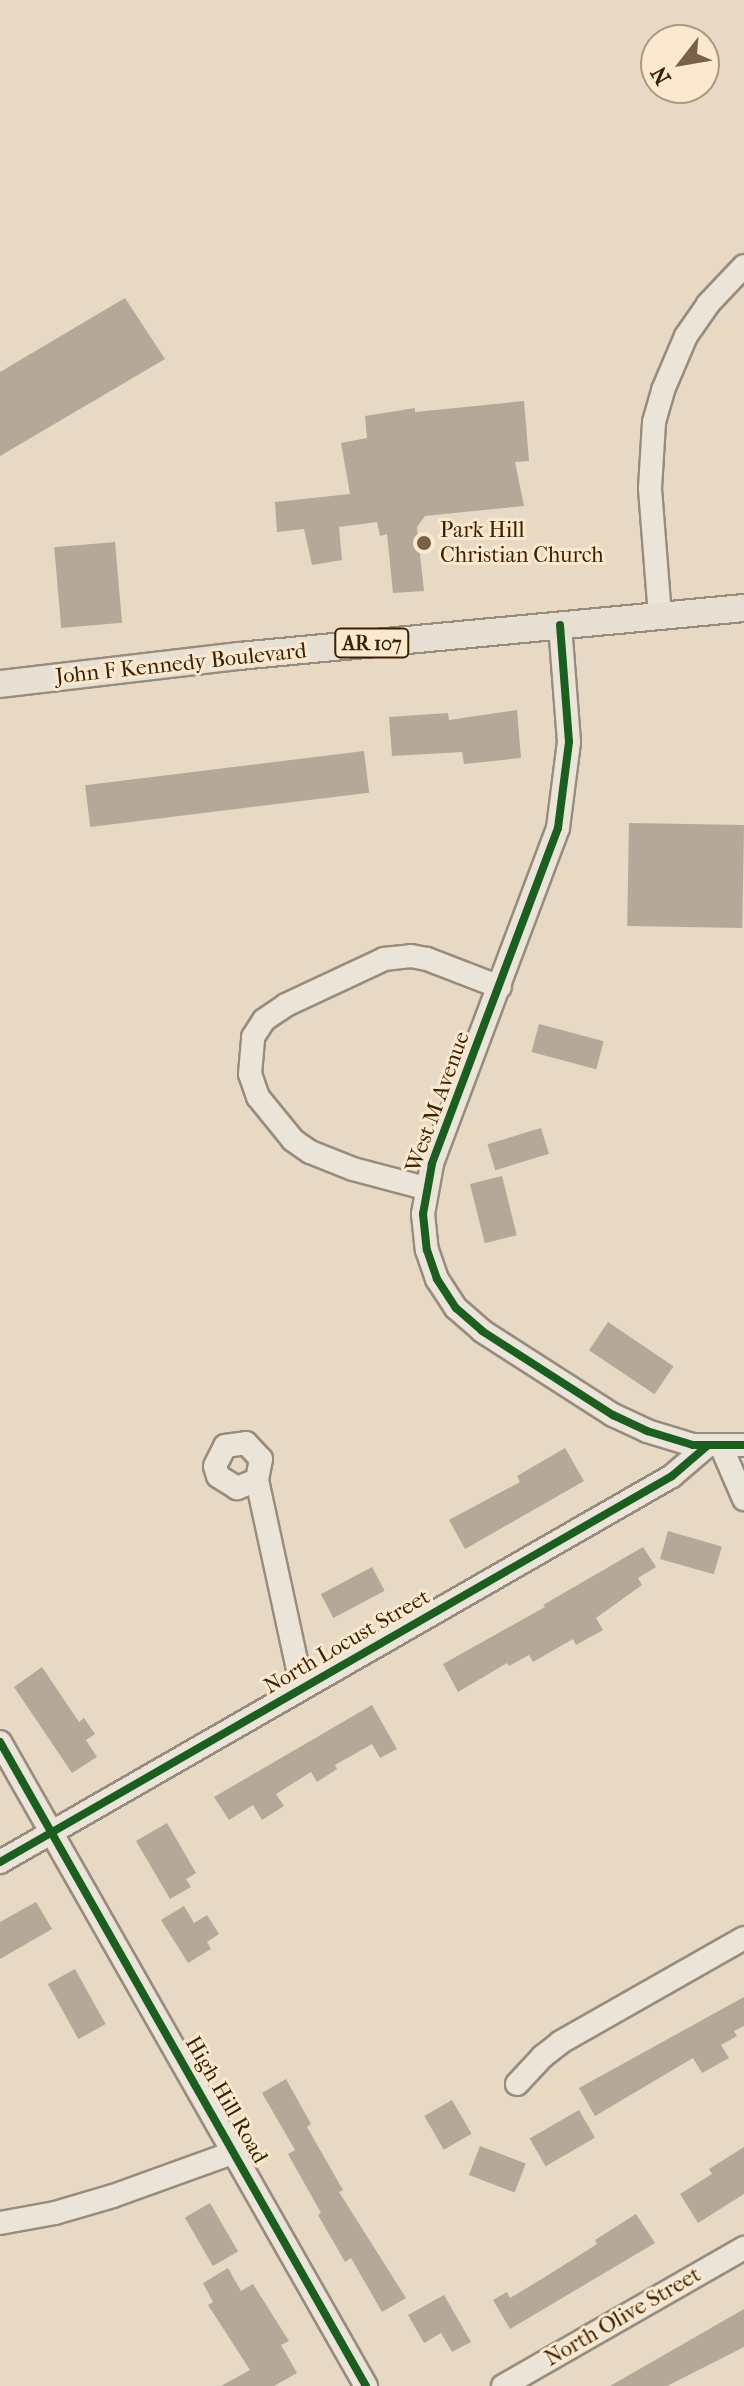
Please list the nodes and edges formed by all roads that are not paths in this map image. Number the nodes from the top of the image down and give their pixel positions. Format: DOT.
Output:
graph roads {
  1 [pos="744,266"];
  2 [pos="744,608"];
  3 [pos="660,616"];
  4 [pos="560,625"];
  5 [pos="0,684"];
  6 [pos="500,987"];
  7 [pos="425,1188"];
  8 [pos="744,1445"];
  9 [pos="714,1446"];
  10 [pos="257,1480"];
  11 [pos="744,1499"];
  12 [pos="307,1686"];
  13 [pos="0,1742"];
  14 [pos="52,1832"];
  15 [pos="0,1862"];
  16 [pos="744,1938"];
  17 [pos="517,2084"];
  18 [pos="235,2152"];
  19 [pos="0,2223"];
  20 [pos="744,2248"];
  21 [pos="366,2386"];
  22 [pos="503,2386"];
  1 -- 3 [label="street"];
  2 -- 3 [label="main road, John F Kennedy Boulevard / AR 107"];
  3 -- 4 [label="main road, John F Kennedy Boulevard / AR 107"];
  4 -- 5 [label="main road, John F Kennedy Boulevard / AR 107"];
  4 -- 6 [label="street, West M Avenue"];
  6 -- 7 [label="street, West M Avenue"];
  6 -- 7 [label="street"];
  7 -- 9 [label="street, West M Avenue"];
  8 -- 9 [label="street"];
  9 -- 11 [label="street"];
  9 -- 12 [label="street, North Locust Street"];
  10 -- 12 [label="street"];
  12 -- 14 [label="street, North Locust Street"];
  13 -- 14 [label="street, High Hill Road"];
  14 -- 15 [label="street, North Locust Street"];
  14 -- 18 [label="street, High Hill Road"];
  16 -- 17 [label="street"];
  18 -- 19 [label="street"];
  18 -- 21 [label="street, High Hill Road"];
  20 -- 22 [label="street, North Olive Street"];
}
